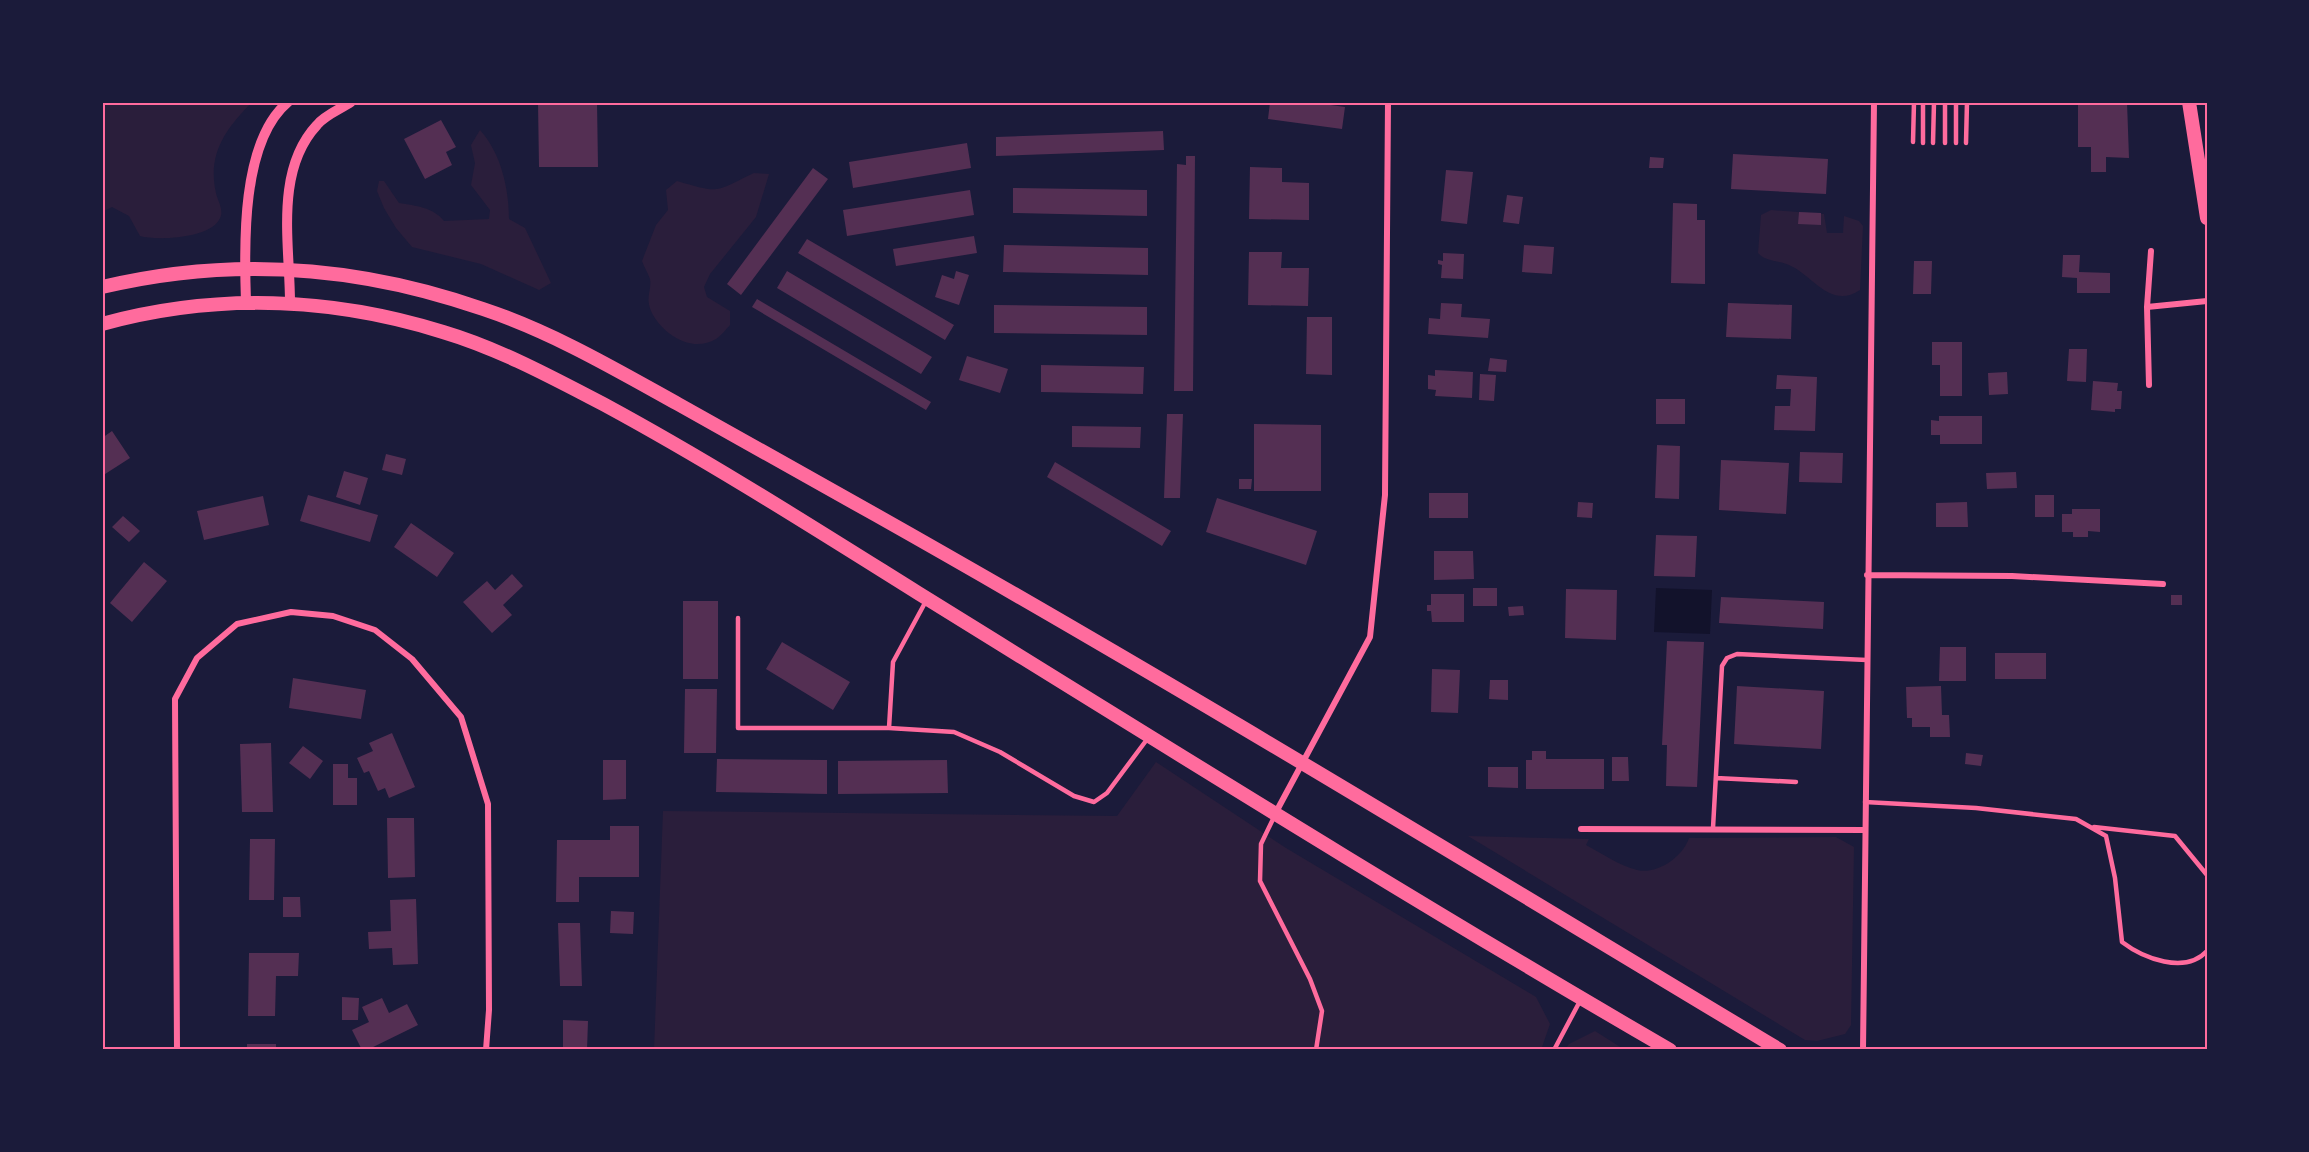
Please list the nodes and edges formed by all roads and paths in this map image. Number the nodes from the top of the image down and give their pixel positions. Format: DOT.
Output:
graph roads {
  1 [pos="288,102"];
  2 [pos="351,102"];
  3 [pos="1388,102"];
  4 [pos="1875,102"];
  5 [pos="1914,102"];
  6 [pos="1923,102"];
  7 [pos="1934,102"];
  8 [pos="1945,102"];
  9 [pos="1956,102"];
  10 [pos="1967,102"];
  11 [pos="2189,102"];
  12 [pos="1913,142"];
  13 [pos="1923,142"];
  14 [pos="1933,143"];
  15 [pos="1945,143"];
  16 [pos="1956,143"];
  17 [pos="1966,143"];
  18 [pos="2207,218"];
  19 [pos="2151,251"];
  20 [pos="245,267"];
  21 [pos="290,268"];
  22 [pos="102,287"];
  23 [pos="2207,301"];
  24 [pos="246,302"];
  25 [pos="290,303"];
  26 [pos="2148,307"];
  27 [pos="102,324"];
  28 [pos="2149,385"];
  29 [pos="1868,575"];
  30 [pos="2163,584"];
  31 [pos="928,599"];
  32 [pos="738,618"];
  33 [pos="1866,660"];
  34 [pos="889,728"];
  35 [pos="1149,736"];
  36 [pos="1300,763"];
  37 [pos="1716,778"];
  38 [pos="1796,782"];
  39 [pos="1865,802"];
  40 [pos="1275,814"];
  41 [pos="2092,827"];
  42 [pos="1713,828"];
  43 [pos="1581,829"];
  44 [pos="1865,830"];
  45 [pos="2207,875"];
  46 [pos="2207,951"];
  47 [pos="1581,999"];
  48 [pos="177,1050"];
  49 [pos="486,1050"];
  50 [pos="1316,1050"];
  51 [pos="1554,1050"];
  52 [pos="1670,1050"];
  53 [pos="1780,1050"];
  54 [pos="1863,1050"];
  1 -- 20 [label="street"];
  2 -- 21 [label="street"];
  3 -- 36 [label="street"];
  4 -- 29 [label="street"];
  5 -- 12 [label="lane"];
  6 -- 13 [label="lane"];
  7 -- 14 [label="lane"];
  8 -- 15 [label="lane"];
  9 -- 16 [label="lane"];
  10 -- 17 [label="lane"];
  11 -- 18 [label="main road"];
  19 -- 26 [label="street"];
  20 -- 21 [label="main road"];
  20 -- 22 [label="main road"];
  20 -- 24 [label="street"];
  21 -- 25 [label="street"];
  21 -- 36 [label="main road"];
  23 -- 26 [label="street"];
  24 -- 25 [label="main road"];
  24 -- 27 [label="main road"];
  25 -- 31 [label="main road"];
  26 -- 28 [label="street"];
  29 -- 30 [label="street"];
  29 -- 33 [label="street"];
  31 -- 34 [label="lane"];
  31 -- 35 [label="main road"];
  32 -- 34 [label="lane"];
  33 -- 37 [label="lane"];
  33 -- 39 [label="street"];
  34 -- 35 [label="lane"];
  35 -- 40 [label="main road"];
  36 -- 40 [label="street"];
  36 -- 53 [label="main road"];
  37 -- 38 [label="lane"];
  37 -- 42 [label="lane"];
  39 -- 41 [label="lane"];
  39 -- 44 [label="street"];
  40 -- 47 [label="main road"];
  40 -- 50 [label="lane"];
  41 -- 45 [label="lane"];
  41 -- 46 [label="lane"];
  42 -- 43 [label="street"];
  42 -- 44 [label="street"];
  44 -- 54 [label="street"];
  47 -- 51 [label="lane"];
  47 -- 52 [label="main road"];
  48 -- 49 [label="street"];
}
